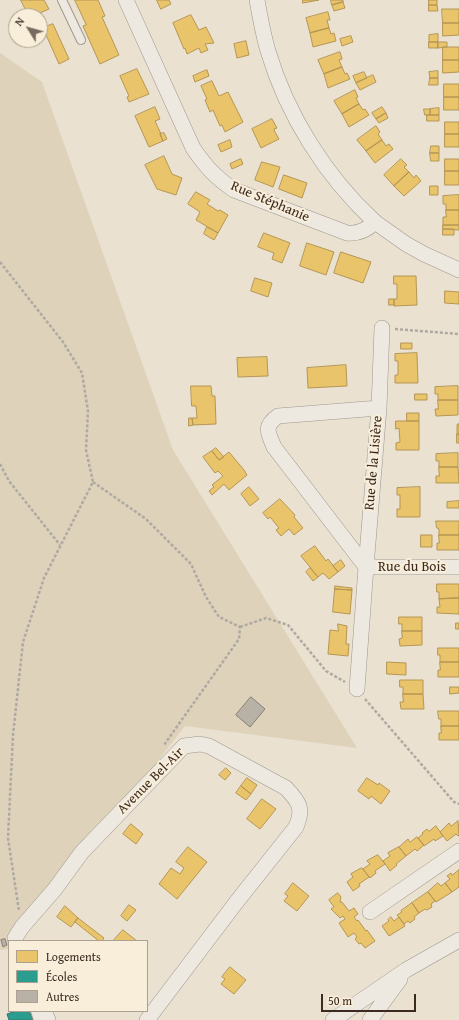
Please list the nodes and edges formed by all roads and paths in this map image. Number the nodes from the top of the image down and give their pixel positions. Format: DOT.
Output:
graph roads {
  1 [pos="62,0"];
  2 [pos="126,0"];
  3 [pos="257,0"];
  4 [pos="81,40"];
  5 [pos="375,222"];
  6 [pos="0,262"];
  7 [pos="459,270"];
  8 [pos="382,328"];
  9 [pos="459,334"];
  10 [pos="379,408"];
  11 [pos="0,464"];
  12 [pos="93,482"];
  13 [pos="60,545"];
  14 [pos="366,567"];
  15 [pos="459,567"];
  16 [pos="240,627"];
  17 [pos="357,689"];
  18 [pos="162,749"];
  19 [pos="459,804"];
  20 [pos="459,851"];
  21 [pos="370,912"];
  22 [pos="22,927"];
  23 [pos="16,940"];
  24 [pos="459,940"];
  25 [pos="406,970"];
  26 [pos="147,1020"];
  27 [pos="333,1020"];
  28 [pos="370,1020"];
  1 -- 4 [label="lane"];
  2 -- 5 [label="street, Rue Stéphanie"];
  3 -- 5 [label="street"];
  5 -- 7 [label="street"];
  6 -- 12 [label="path"];
  8 -- 9 [label="path"];
  8 -- 10 [label="street"];
  10 -- 14 [label="street, Rue de la Lisière"];
  10 -- 14 [label="street, Rue de la Lisière"];
  11 -- 13 [label="path"];
  12 -- 13 [label="path"];
  12 -- 16 [label="path"];
  13 -- 22 [label="path"];
  14 -- 15 [label="street, Rue du Bois"];
  14 -- 17 [label="street, Rue de la Lisière"];
  16 -- 17 [label="path"];
  16 -- 18 [label="path"];
  17 -- 19 [label="path"];
  20 -- 21 [label="street"];
  22 -- 23 [label="street, Avenue Bel-Air"];
  22 -- 26 [label="street, Avenue Bel-Air"];
  24 -- 25 [label="street"];
  25 -- 27 [label="street"];
  25 -- 28 [label="street"];
}
